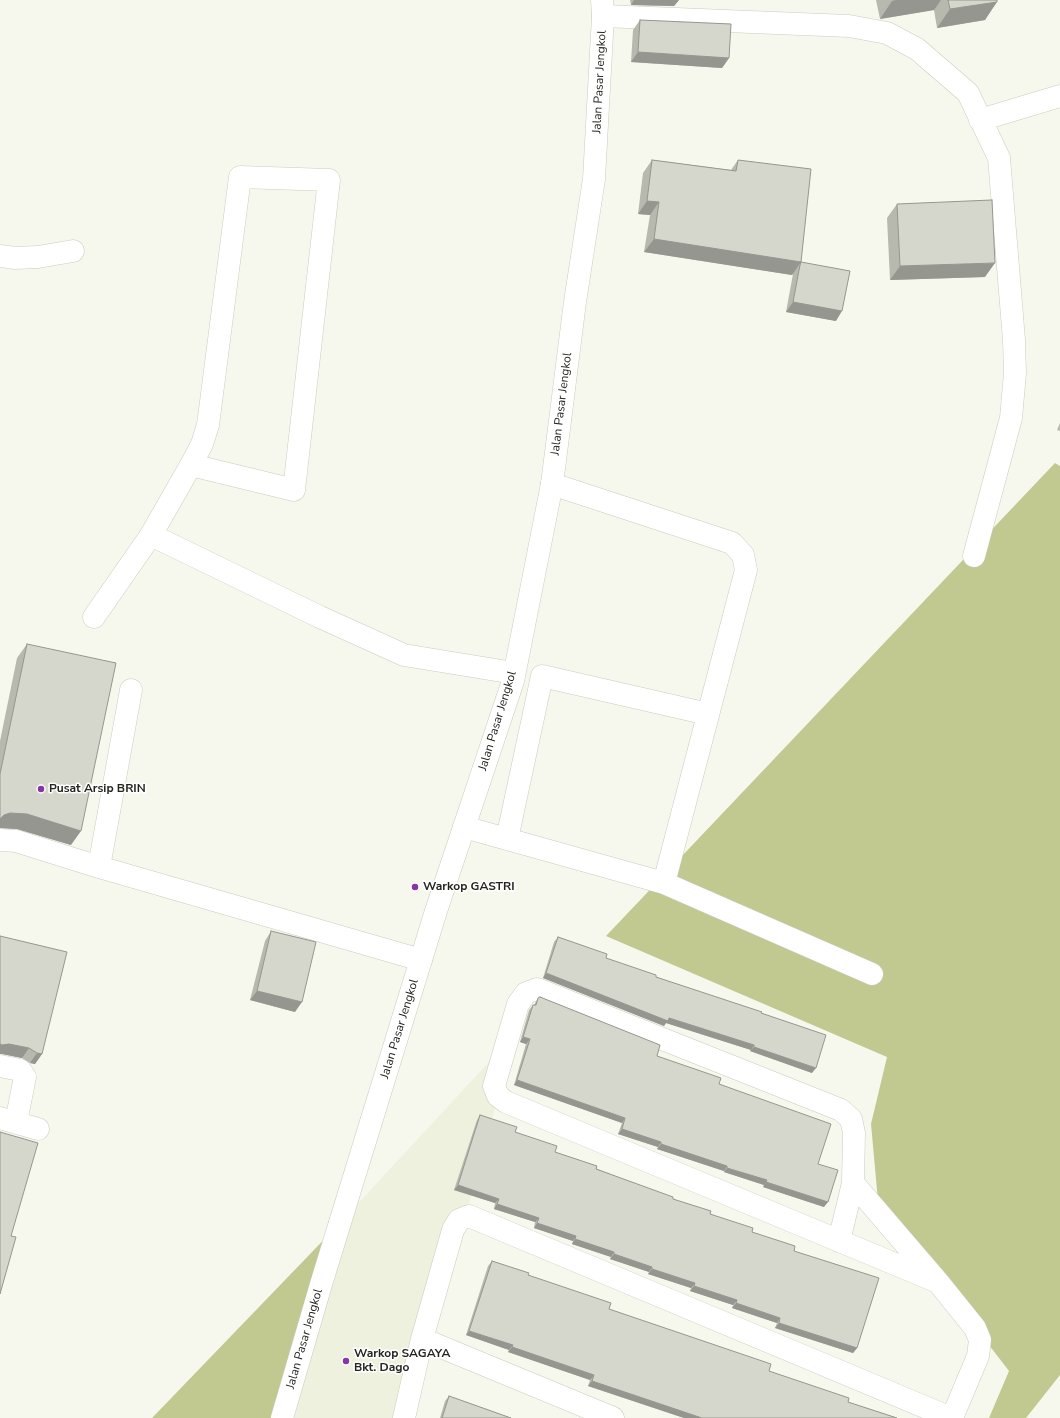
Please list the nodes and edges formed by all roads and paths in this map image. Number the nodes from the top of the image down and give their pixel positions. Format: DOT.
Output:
graph roads {
  1 [pos="603,8"];
  2 [pos="1060,96"];
  3 [pos="980,120"];
  4 [pos="73,251"];
  5 [pos="0,256"];
  6 [pos="191,465"];
  7 [pos="552,484"];
  8 [pos="151,535"];
  9 [pos="974,556"];
  10 [pos="94,617"];
  11 [pos="514,673"];
  12 [pos="131,690"];
  13 [pos="708,714"];
  14 [pos="464,827"];
  15 [pos="507,839"];
  16 [pos="0,840"];
  17 [pos="99,868"];
  18 [pos="664,883"];
  19 [pos="421,960"];
  20 [pos="872,974"];
  21 [pos="0,1066"];
  22 [pos="8,1120"];
  23 [pos="38,1129"];
  24 [pos="853,1183"];
  25 [pos="839,1241"];
  26 [pos="938,1282"];
  27 [pos="422,1339"];
  28 [pos="282,1418"];
  29 [pos="404,1418"];
  30 [pos="613,1418"];
  31 [pos="952,1418"];
  1 -- 3 [label="street"];
  1 -- 7 [label="street, Jalan Pasar Jengkol"];
  2 -- 3 [label="street"];
  3 -- 9 [label="street"];
  4 -- 5 [label="street"];
  6 -- 6 [label="street"];
  6 -- 8 [label="street"];
  7 -- 11 [label="street, Jalan Pasar Jengkol"];
  7 -- 13 [label="street"];
  8 -- 10 [label="street"];
  8 -- 11 [label="street"];
  11 -- 14 [label="street, Jalan Pasar Jengkol"];
  12 -- 17 [label="street"];
  13 -- 15 [label="street"];
  13 -- 18 [label="street"];
  14 -- 15 [label="street"];
  14 -- 19 [label="street, Jalan Pasar Jengkol"];
  15 -- 18 [label="street"];
  16 -- 17 [label="street"];
  17 -- 19 [label="street"];
  18 -- 20 [label="street"];
  19 -- 28 [label="street, Jalan Pasar Jengkol"];
  21 -- 22 [label="street"];
  22 -- 23 [label="street"];
  24 -- 25 [label="street"];
  24 -- 25 [label="street"];
  24 -- 26 [label="street"];
  25 -- 26 [label="street"];
  26 -- 31 [label="street"];
  27 -- 29 [label="street"];
  27 -- 30 [label="street"];
  27 -- 31 [label="street"];
}
